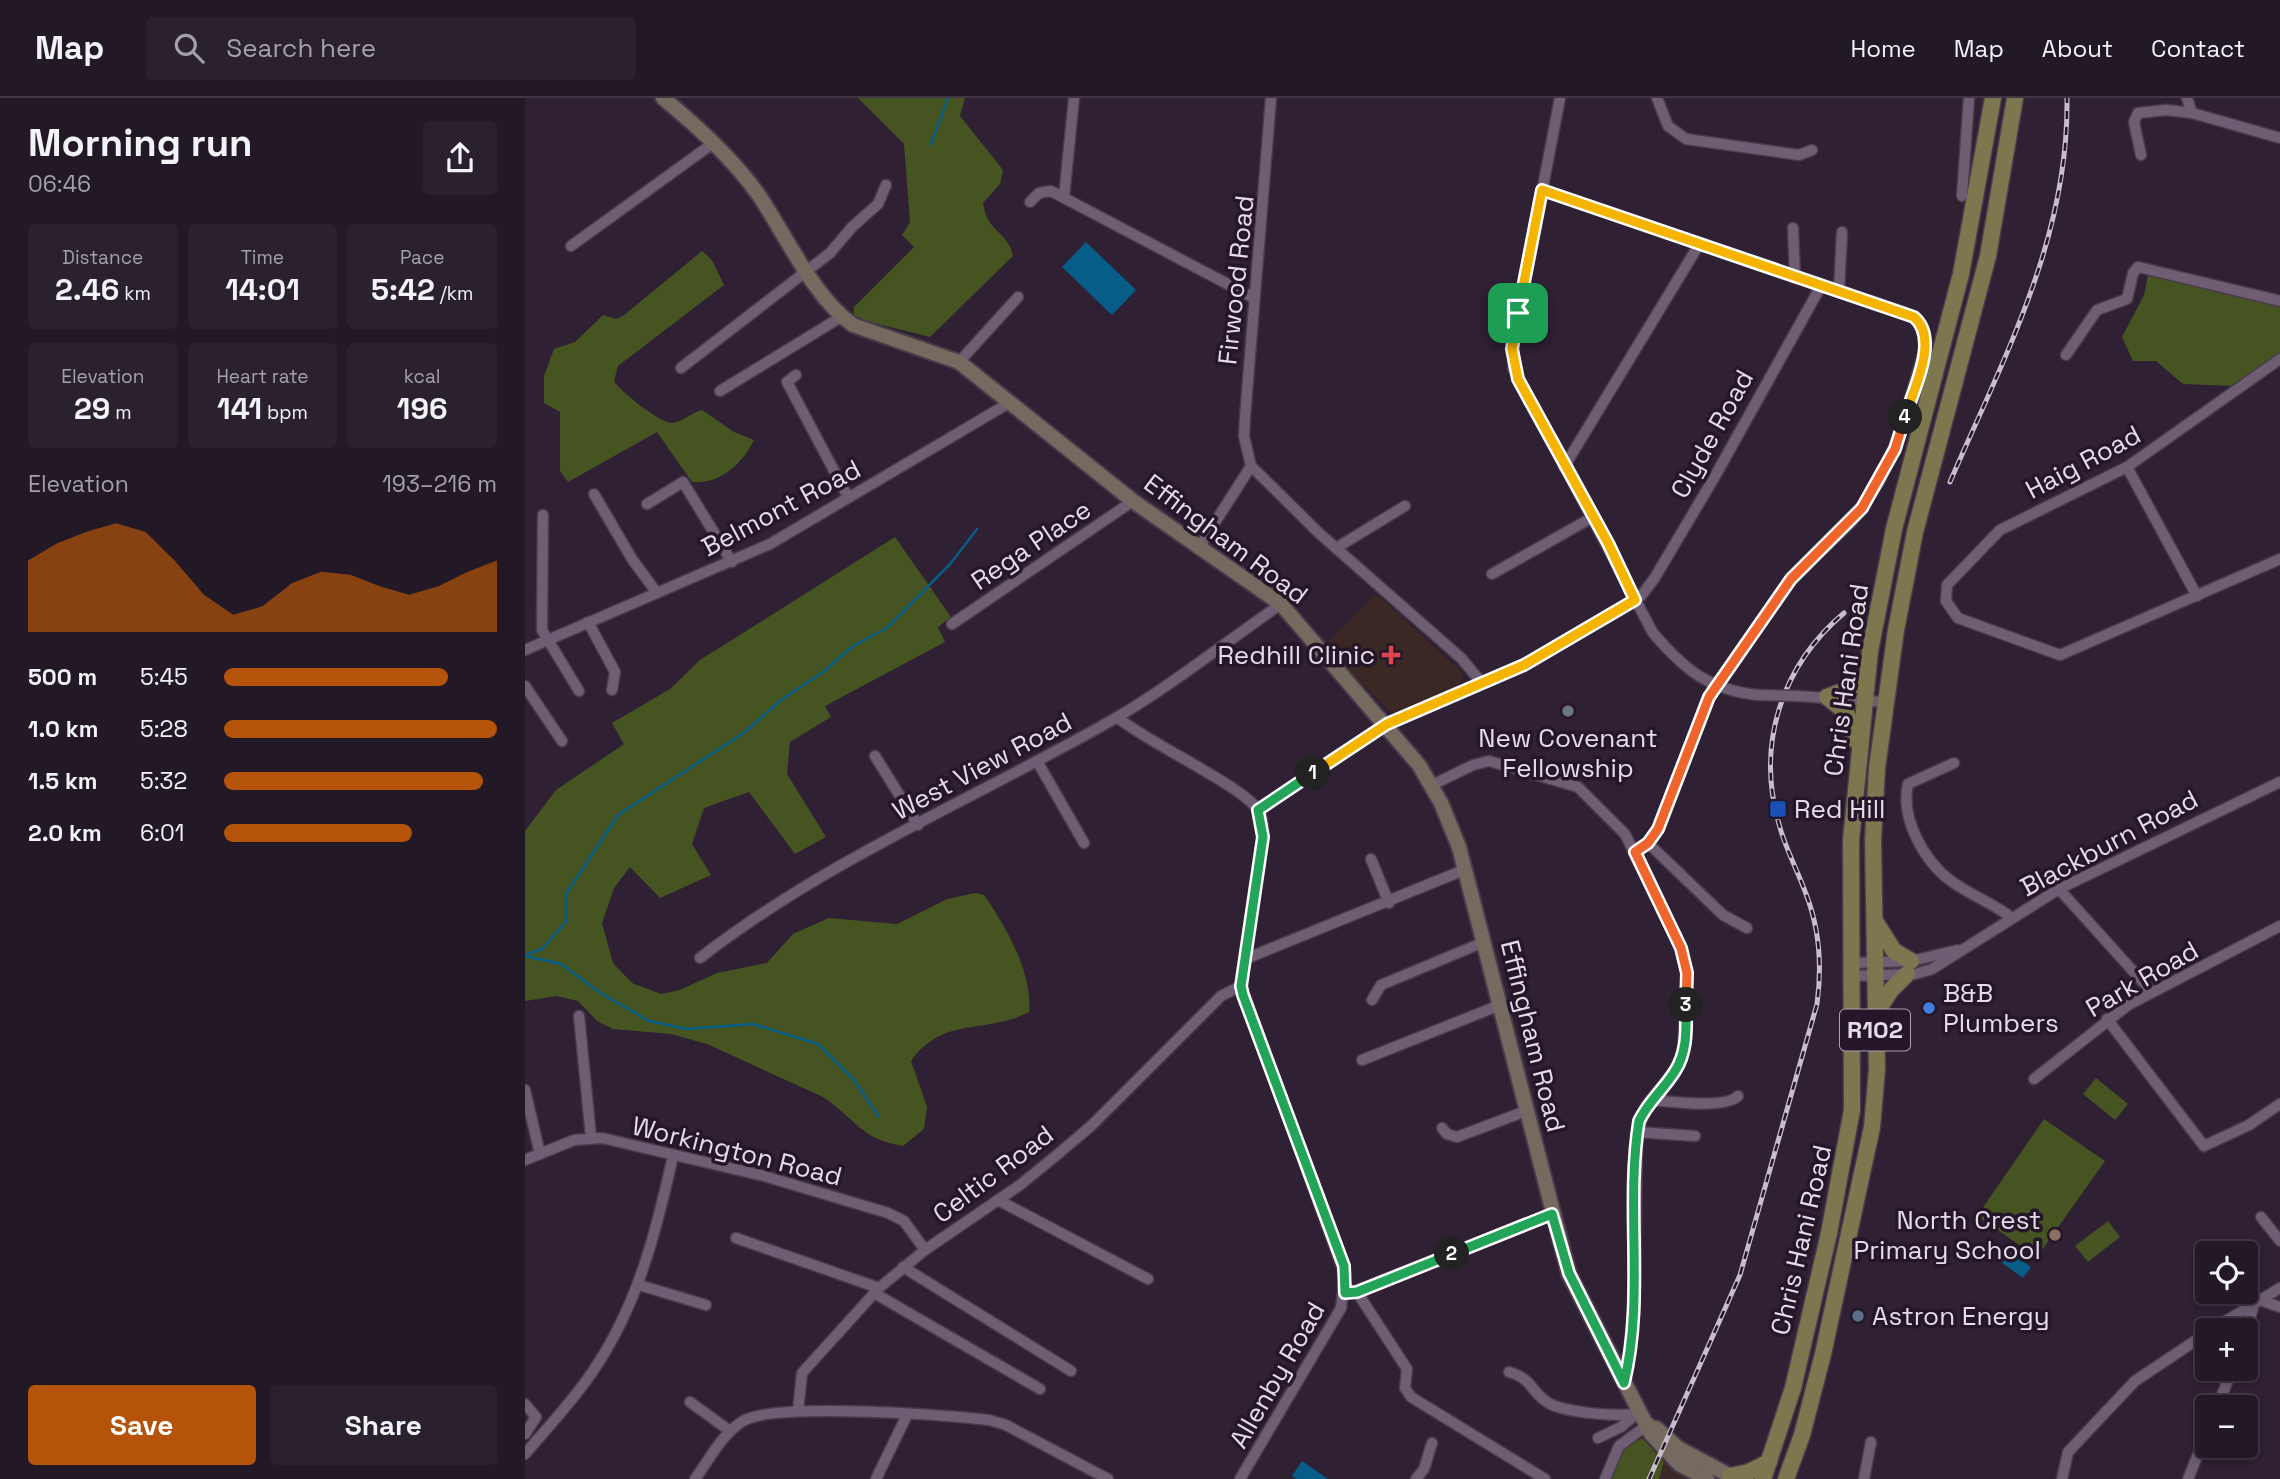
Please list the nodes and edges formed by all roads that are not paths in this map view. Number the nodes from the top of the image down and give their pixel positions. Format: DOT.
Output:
graph roads {
  1 [pos="663,98"];
  2 [pos="1074,98"];
  3 [pos="1271,98"];
  4 [pos="1560,98"];
  5 [pos="1657,98"];
  6 [pos="1969,98"];
  7 [pos="1993,98"];
  8 [pos="2015,98"];
  9 [pos="2187,98"];
  10 [pos="2192,113"];
  11 [pos="2280,138"];
  12 [pos="712,144"];
  13 [pos="1812,150"];
  14 [pos="2141,155"];
  15 [pos="887,185"];
  16 [pos="1542,190"];
  17 [pos="1064,197"];
  18 [pos="1962,197"];
  19 [pos="1030,202"];
  20 [pos="1793,228"];
  21 [pos="1842,232"];
  22 [pos="1699,243"];
  23 [pos="571,246"];
  24 [pos="806,269"];
  25 [pos="1795,278"];
  26 [pos="1821,285"];
  27 [pos="1839,291"];
  28 [pos="1018,297"];
  29 [pos="1254,298"];
  30 [pos="2280,301"];
  31 [pos="841,317"];
  32 [pos="2066,355"];
  33 [pos="2280,359"];
  34 [pos="959,362"];
  35 [pos="681,368"];
  36 [pos="796,375"];
  37 [pos="720,391"];
  38 [pos="1009,403"];
  39 [pos="1251,466"];
  40 [pos="1564,467"];
  41 [pos="2127,467"];
  42 [pos="594,494"];
  43 [pos="848,497"];
  44 [pos="1133,501"];
  45 [pos="647,504"];
  46 [pos="1405,506"];
  47 [pos="543,514"];
  48 [pos="1593,517"];
  49 [pos="1336,548"];
  50 [pos="1198,549"];
  51 [pos="2280,559"];
  52 [pos="732,562"];
  53 [pos="1492,574"];
  54 [pos="657,593"];
  55 [pos="2197,596"];
  56 [pos="1635,600"];
  57 [pos="1281,604"];
  58 [pos="587,622"];
  59 [pos="952,624"];
  60 [pos="546,640"];
  61 [pos="525,650"];
  62 [pos="1866,677"];
  63 [pos="1482,683"];
  64 [pos="525,686"];
  65 [pos="1716,687"];
  66 [pos="611,690"];
  67 [pos="579,691"];
  68 [pos="1827,697"];
  69 [pos="1863,700"];
  70 [pos="1885,702"];
  71 [pos="1117,717"];
  72 [pos="1387,724"];
  73 [pos="562,741"];
  74 [pos="1858,753"];
  75 [pos="874,756"];
  76 [pos="1037,761"];
  77 [pos="1954,763"];
  78 [pos="2280,782"];
  79 [pos="1432,785"];
  80 [pos="1258,810"];
  81 [pos="918,825"];
  82 [pos="1084,843"];
  83 [pos="1648,843"];
  84 [pos="1635,852"];
  85 [pos="1371,859"];
  86 [pos="1459,872"];
  87 [pos="2059,888"];
  88 [pos="1388,903"];
  89 [pos="2012,918"];
  90 [pos="1873,919"];
  91 [pos="2280,926"];
  92 [pos="1747,928"];
  93 [pos="1484,942"];
  94 [pos="700,958"];
  95 [pos="1245,959"];
  96 [pos="1909,967"];
  97 [pos="1851,969"];
  98 [pos="1874,969"];
  99 [pos="1241,986"];
  100 [pos="2151,991"];
  101 [pos="1372,1000"];
  102 [pos="1500,1005"];
  103 [pos="579,1016"];
  104 [pos="1874,1017"];
  105 [pos="2107,1019"];
  106 [pos="1362,1060"];
  107 [pos="2034,1079"];
  108 [pos="525,1090"];
  109 [pos="1738,1096"];
  110 [pos="1651,1100"];
  111 [pos="2280,1104"];
  112 [pos="1526,1111"];
  113 [pos="1442,1129"];
  114 [pos="1637,1132"];
  115 [pos="1695,1136"];
  116 [pos="591,1137"];
  117 [pos="540,1154"];
  118 [pos="673,1156"];
  119 [pos="525,1160"];
  120 [pos="998,1200"];
  121 [pos="1552,1214"];
  122 [pos="2260,1217"];
  123 [pos="736,1238"];
  124 [pos="2280,1241"];
  125 [pos="925,1250"];
  126 [pos="902,1268"];
  127 [pos="1148,1279"];
  128 [pos="639,1285"];
  129 [pos="2280,1288"];
  130 [pos="877,1290"];
  131 [pos="1357,1292"];
  132 [pos="1345,1293"];
  133 [pos="2258,1301"];
  134 [pos="2258,1302"];
  135 [pos="2254,1304"];
  136 [pos="706,1305"];
  137 [pos="2280,1307"];
  138 [pos="2231,1318"];
  139 [pos="2195,1341"];
  140 [pos="1071,1371"];
  141 [pos="1509,1372"];
  142 [pos="1624,1383"];
  143 [pos="1040,1389"];
  144 [pos="690,1402"];
  145 [pos="525,1404"];
  146 [pos="798,1411"];
  147 [pos="907,1415"];
  148 [pos="1643,1419"];
  149 [pos="730,1431"];
  150 [pos="525,1434"];
  151 [pos="1598,1438"];
  152 [pos="1871,1442"];
  153 [pos="1432,1443"];
  154 [pos="525,1454"];
  155 [pos="2196,1458"];
  156 [pos="1769,1462"];
  157 [pos="1095,1476"];
  158 [pos="1733,1478"];
  159 [pos="695,1479"];
  160 [pos="876,1479"];
  161 [pos="1108,1479"];
  162 [pos="1240,1479"];
  163 [pos="1416,1479"];
  164 [pos="1545,1479"];
  165 [pos="1605,1479"];
  166 [pos="1707,1479"];
  167 [pos="1763,1479"];
  168 [pos="1786,1479"];
  169 [pos="1864,1479"];
  170 [pos="2062,1479"];
  171 [pos="2187,1479"];
  1 -- 12 [label="street, Effingham Road"];
  2 -- 17 [label="street"];
  3 -- 29 [label="street, Firwood Road"];
  4 -- 16 [label="street"];
  5 -- 13 [label="street"];
  6 -- 18 [label="street"];
  7 -- 62 [label="main road, Chris Hani Road / R102"];
  8 -- 70 [label="main road, Chris Hani Road / R102"];
  9 -- 10 [label="street"];
  10 -- 11 [label="street"];
  10 -- 14 [label="street"];
  12 -- 23 [label="street"];
  12 -- 24 [label="street, Effingham Road"];
  15 -- 24 [label="street"];
  16 -- 22 [label="street"];
  16 -- 40 [label="street"];
  17 -- 19 [label="street"];
  17 -- 29 [label="street"];
  20 -- 25 [label="street"];
  21 -- 27 [label="street"];
  22 -- 25 [label="street"];
  22 -- 40 [label="street"];
  24 -- 31 [label="street, Effingham Road"];
  24 -- 35 [label="street"];
  25 -- 26 [label="street"];
  26 -- 27 [label="street"];
  26 -- 56 [label="street, Clyde Road"];
  27 -- 65 [label="street"];
  28 -- 34 [label="street"];
  29 -- 39 [label="street, Firwood Road"];
  30 -- 32 [label="street"];
  31 -- 34 [label="street, Effingham Road"];
  31 -- 37 [label="street"];
  33 -- 41 [label="street, Haig Road"];
  34 -- 38 [label="street, Effingham Road"];
  36 -- 43 [label="street"];
  38 -- 43 [label="street, Belmont Road"];
  38 -- 44 [label="street, Effingham Road"];
  39 -- 49 [label="street"];
  39 -- 50 [label="street"];
  40 -- 48 [label="street"];
  41 -- 55 [label="street"];
  41 -- 55 [label="street, Haig Road"];
  42 -- 54 [label="street"];
  43 -- 52 [label="street, Belmont Road"];
  44 -- 50 [label="street, Effingham Road"];
  44 -- 59 [label="street, Rega Place"];
  45 -- 52 [label="street"];
  46 -- 49 [label="street"];
  47 -- 60 [label="street"];
  48 -- 53 [label="street"];
  48 -- 56 [label="street"];
  49 -- 63 [label="street"];
  50 -- 57 [label="street, Effingham Road"];
  51 -- 55 [label="street"];
  52 -- 54 [label="street, Belmont Road"];
  54 -- 58 [label="street, Belmont Road"];
  56 -- 63 [label="street, Clyde Road"];
  56 -- 65 [label="street"];
  57 -- 71 [label="street, West View Road"];
  57 -- 72 [label="street, Effingham Road"];
  58 -- 60 [label="street, Belmont Road"];
  58 -- 66 [label="street"];
  60 -- 61 [label="street, Belmont Road"];
  60 -- 67 [label="street"];
  62 -- 68 [label="main road"];
  62 -- 69 [label="main road, Chris Hani Road / R102"];
  63 -- 72 [label="street, Clyde Road"];
  64 -- 73 [label="street"];
  65 -- 68 [label="street, bridge"];
  65 -- 83 [label="street"];
  68 -- 69 [label="street"];
  68 -- 74 [label="main road"];
  69 -- 70 [label="street"];
  69 -- 74 [label="main road, Chris Hani Road / R102"];
  70 -- 90 [label="main road, Chris Hani Road / R102"];
  71 -- 76 [label="street, West View Road"];
  71 -- 80 [label="street"];
  72 -- 79 [label="street, Effingham Road"];
  72 -- 80 [label="street, Clyde Road"];
  74 -- 97 [label="main road, Chris Hani Road / R102"];
  75 -- 81 [label="street"];
  76 -- 81 [label="street, West View Road"];
  76 -- 82 [label="street"];
  77 -- 89 [label="street"];
  78 -- 87 [label="street, Blackburn Road"];
  79 -- 84 [label="street"];
  79 -- 93 [label="street, Effingham Road"];
  80 -- 95 [label="street, Allenby Road"];
  81 -- 94 [label="street, West View Road"];
  83 -- 84 [label="street"];
  83 -- 92 [label="street"];
  84 -- 110 [label="street"];
  85 -- 88 [label="street"];
  86 -- 88 [label="street"];
  87 -- 89 [label="street, Blackburn Road"];
  87 -- 100 [label="street"];
  88 -- 95 [label="street"];
  89 -- 96 [label="street, Blackburn Road"];
  90 -- 96 [label="main road"];
  90 -- 98 [label="main road, Chris Hani Road / R102"];
  91 -- 100 [label="street, Park Road"];
  93 -- 101 [label="street"];
  93 -- 102 [label="street, Effingham Road"];
  95 -- 99 [label="street, Allenby Road"];
  96 -- 98 [label="street, Blackburn Road"];
  96 -- 104 [label="main road"];
  97 -- 98 [label="street, Blackburn Road"];
  97 -- 156 [label="main road, Chris Hani Road / R102"];
  98 -- 104 [label="main road, Chris Hani Road / R102"];
  99 -- 120 [label="street, Celtic Road"];
  99 -- 132 [label="street, Allenby Road"];
  100 -- 105 [label="street, Park Road"];
  102 -- 106 [label="street"];
  102 -- 112 [label="street, Effingham Road"];
  103 -- 116 [label="street"];
  104 -- 168 [label="main road, Chris Hani Road / R102"];
  105 -- 107 [label="street, Park Road"];
  105 -- 111 [label="street"];
  108 -- 117 [label="street"];
  109 -- 110 [label="street"];
  110 -- 114 [label="street"];
  112 -- 113 [label="street"];
  112 -- 121 [label="street, Effingham Road"];
  114 -- 115 [label="street"];
  114 -- 142 [label="street"];
  116 -- 117 [label="street, Workington Road"];
  116 -- 118 [label="street, Workington Road"];
  117 -- 119 [label="street, Workington Road"];
  118 -- 125 [label="street, Workington Road"];
  118 -- 128 [label="street"];
  120 -- 125 [label="street, Celtic Road"];
  120 -- 127 [label="street"];
  121 -- 131 [label="street"];
  121 -- 142 [label="street, Effingham Road"];
  122 -- 124 [label="street"];
  123 -- 130 [label="street"];
  125 -- 126 [label="street, Celtic Road"];
  126 -- 130 [label="street, Celtic Road"];
  126 -- 140 [label="street"];
  128 -- 136 [label="street"];
  128 -- 154 [label="street"];
  129 -- 133 [label="street"];
  130 -- 143 [label="street"];
  130 -- 146 [label="street, Celtic Road"];
  131 -- 132 [label="street"];
  131 -- 164 [label="street"];
  132 -- 162 [label="street, Allenby Road"];
  134 -- 137 [label="street"];
  135 -- 138 [label="street"];
  139 -- 170 [label="street"];
  141 -- 148 [label="street"];
  142 -- 148 [label="street, Effingham Road"];
  144 -- 149 [label="street"];
  145 -- 150 [label="street"];
  146 -- 147 [label="street"];
  146 -- 149 [label="street"];
  147 -- 157 [label="street"];
  147 -- 160 [label="street"];
  148 -- 151 [label="street"];
  148 -- 158 [label="street, Effingham Road"];
  148 -- 165 [label="street"];
  148 -- 166 [label="street, Effingham Road"];
  149 -- 159 [label="street"];
  152 -- 169 [label="street"];
  153 -- 163 [label="street"];
  155 -- 171 [label="street"];
  156 -- 158 [label="main road"];
  156 -- 167 [label="main road, Chris Hani Road / R102"];
  157 -- 161 [label="street"];
}
